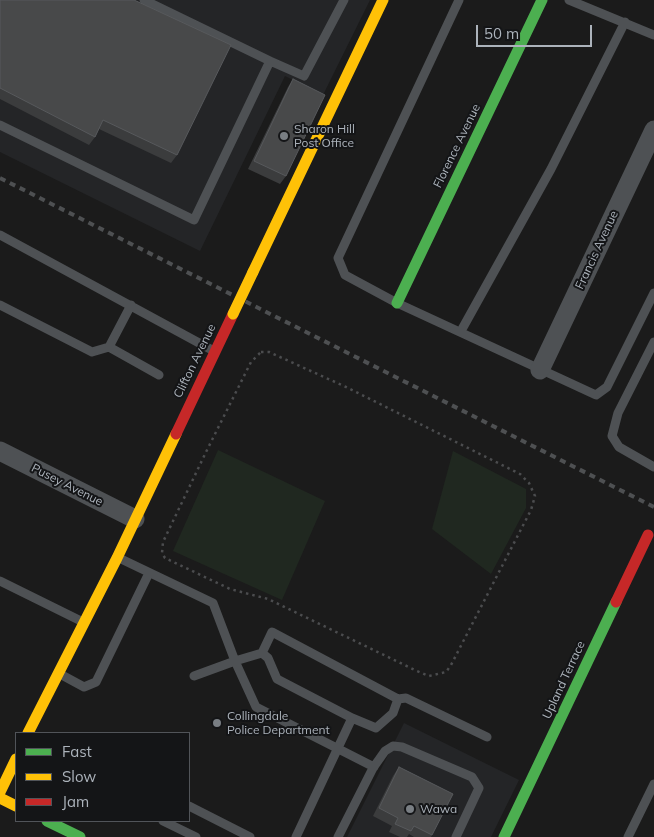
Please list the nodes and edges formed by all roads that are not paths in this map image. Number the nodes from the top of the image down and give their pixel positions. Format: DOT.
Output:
graph roads {
  1 [pos="144,0"];
  2 [pos="344,0"];
  3 [pos="383,0"];
  4 [pos="459,0"];
  5 [pos="542,0"];
  6 [pos="569,0"];
  7 [pos="625,22"];
  8 [pos="654,35"];
  9 [pos="270,61"];
  10 [pos="0,125"];
  11 [pos="654,130"];
  12 [pos="0,235"];
  13 [pos="654,293"];
  14 [pos="397,303"];
  15 [pos="0,305"];
  16 [pos="131,305"];
  17 [pos="461,332"];
  18 [pos="654,342"];
  19 [pos="109,347"];
  20 [pos="215,351"];
  21 [pos="540,370"];
  22 [pos="159,375"];
  23 [pos="0,451"];
  24 [pos="654,467"];
  25 [pos="135,518"];
  26 [pos="648,534"];
  27 [pos="117,558"];
  28 [pos="149,573"];
  29 [pos="0,580"];
  30 [pos="83,622"];
  31 [pos="262,653"];
  32 [pos="235,661"];
  33 [pos="57,673"];
  34 [pos="194,676"];
  35 [pos="398,698"];
  36 [pos="352,718"];
  37 [pos="28,732"];
  38 [pos="487,737"];
  39 [pos="339,748"];
  40 [pos="15,760"];
  41 [pos="374,766"];
  42 [pos="654,784"];
  43 [pos="0,792"];
  44 [pos="0,798"];
  45 [pos="15,806"];
  46 [pos="190,807"];
  47 [pos="49,822"];
  48 [pos="165,822"];
  49 [pos="73,836"];
  50 [pos="196,837"];
  51 [pos="250,837"];
  52 [pos="296,837"];
  53 [pos="338,837"];
  54 [pos="456,837"];
  55 [pos="504,837"];
  56 [pos="628,837"];
  1 -- 9 [label="lane"];
  2 -- 9 [label="lane"];
  3 -- 20 [label="street, Clifton Avenue, bridge"];
  4 -- 14 [label="lane"];
  5 -- 14 [label="street, Florence Avenue"];
  6 -- 7 [label="lane"];
  7 -- 8 [label="lane"];
  7 -- 17 [label="lane"];
  9 -- 10 [label="lane"];
  11 -- 21 [label="street, Francis Avenue"];
  12 -- 16 [label="lane"];
  13 -- 21 [label="lane"];
  14 -- 17 [label="lane"];
  15 -- 19 [label="lane"];
  16 -- 19 [label="lane"];
  16 -- 20 [label="lane"];
  17 -- 21 [label="lane"];
  18 -- 24 [label="lane"];
  19 -- 22 [label="lane"];
  20 -- 25 [label="street, Clifton Avenue"];
  23 -- 25 [label="street, Pusey Avenue"];
  25 -- 27 [label="street, Clifton Avenue"];
  26 -- 55 [label="street, Upland Terrace"];
  27 -- 28 [label="lane"];
  27 -- 30 [label="street, Clifton Avenue"];
  28 -- 32 [label="lane"];
  28 -- 33 [label="lane"];
  29 -- 30 [label="lane"];
  30 -- 33 [label="street, Clifton Avenue"];
  31 -- 32 [label="lane"];
  31 -- 35 [label="lane"];
  31 -- 36 [label="lane"];
  32 -- 34 [label="lane"];
  32 -- 39 [label="lane"];
  33 -- 37 [label="street, Clifton Avenue"];
  35 -- 36 [label="lane"];
  35 -- 38 [label="lane"];
  36 -- 39 [label="lane"];
  39 -- 41 [label="lane"];
  39 -- 52 [label="lane"];
  40 -- 43 [label="street"];
  41 -- 53 [label="lane"];
  41 -- 54 [label="lane"];
  42 -- 56 [label="lane"];
  44 -- 45 [label="street"];
  46 -- 51 [label="lane"];
  47 -- 49 [label="street"];
  48 -- 50 [label="lane"];
}
